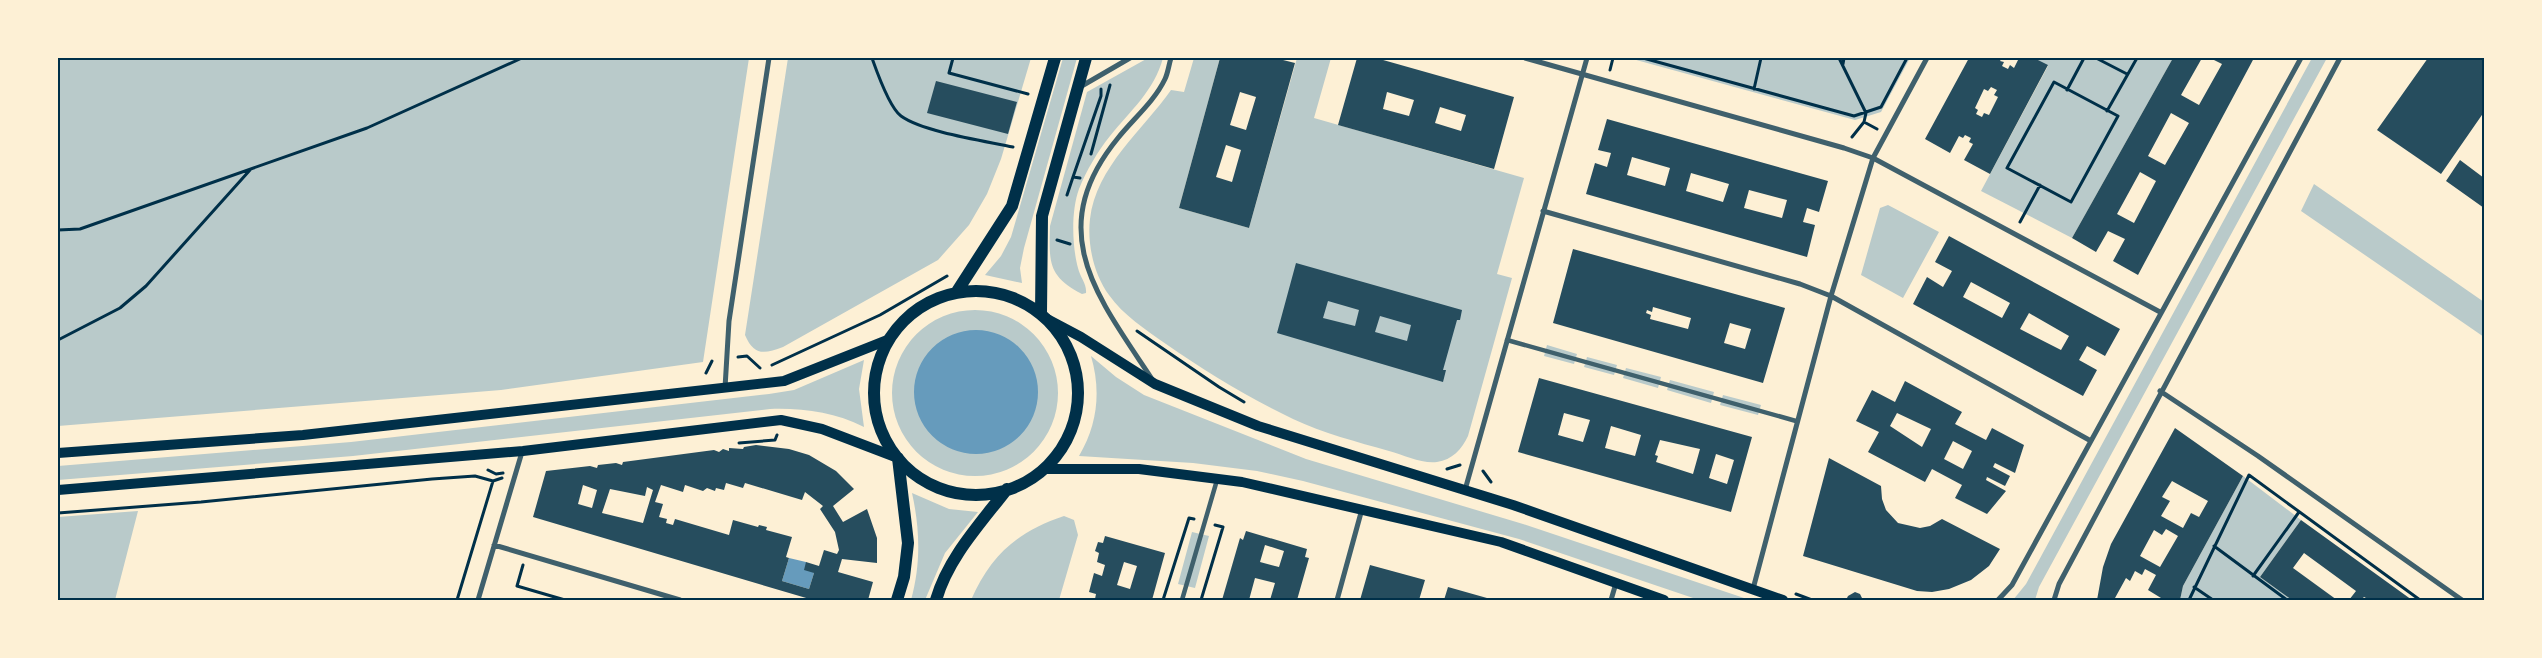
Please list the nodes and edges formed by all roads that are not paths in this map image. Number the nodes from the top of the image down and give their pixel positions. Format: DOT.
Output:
graph roads {
  1 [pos="769,58"];
  2 [pos="1055,58"];
  3 [pos="1086,58"];
  4 [pos="1130,58"];
  5 [pos="1171,58"];
  6 [pos="1525,58"];
  7 [pos="1587,58"];
  8 [pos="1927,58"];
  9 [pos="2301,58"];
  10 [pos="2340,58"];
  11 [pos="1582,74"];
  12 [pos="1078,89"];
  13 [pos="1873,158"];
  14 [pos="1543,211"];
  15 [pos="956,293"];
  16 [pos="1831,296"];
  17 [pos="2160,312"];
  18 [pos="1044,317"];
  19 [pos="890,339"];
  20 [pos="1507,340"];
  21 [pos="1155,384"];
  22 [pos="725,389"];
  23 [pos="2160,392"];
  24 [pos="1796,421"];
  25 [pos="2091,442"];
  26 [pos="522,451"];
  27 [pos="58,453"];
  28 [pos="898,458"];
  29 [pos="1044,468"];
  30 [pos="1217,480"];
  31 [pos="1007,489"];
  32 [pos="58,490"];
  33 [pos="1465,490"];
  34 [pos="1362,509"];
  35 [pos="494,545"];
  36 [pos="1616,583"];
  37 [pos="1753,590"];
  38 [pos="478,600"];
  39 [pos="680,600"];
  40 [pos="897,600"];
  41 [pos="936,600"];
  42 [pos="1182,600"];
  43 [pos="1337,600"];
  44 [pos="1611,600"];
  45 [pos="1664,600"];
  46 [pos="1782,600"];
  47 [pos="1998,600"];
  48 [pos="2054,600"];
  49 [pos="2462,600"];
  1 -- 22 [label="street"];
  2 -- 15 [label="main road"];
  3 -- 12 [label="main road"];
  4 -- 12 [label="street"];
  5 -- 21 [label="street"];
  6 -- 11 [label="street"];
  7 -- 11 [label="street"];
  8 -- 13 [label="street"];
  9 -- 17 [label="street"];
  10 -- 23 [label="street"];
  11 -- 13 [label="street"];
  11 -- 14 [label="street"];
  12 -- 18 [label="main road"];
  13 -- 16 [label="street"];
  13 -- 17 [label="street"];
  14 -- 16 [label="street"];
  14 -- 20 [label="street"];
  15 -- 18 [label="main road"];
  15 -- 19 [label="main road"];
  16 -- 24 [label="street"];
  16 -- 25 [label="street"];
  17 -- 25 [label="street"];
  18 -- 21 [label="main road"];
  18 -- 29 [label="main road"];
  19 -- 22 [label="main road"];
  19 -- 28 [label="main road"];
  20 -- 24 [label="street"];
  20 -- 33 [label="street"];
  21 -- 33 [label="main road"];
  22 -- 27 [label="main road"];
  23 -- 48 [label="street"];
  23 -- 49 [label="street"];
  24 -- 37 [label="street"];
  25 -- 47 [label="street"];
  26 -- 28 [label="main road"];
  26 -- 32 [label="main road"];
  26 -- 35 [label="street"];
  28 -- 31 [label="main road"];
  28 -- 40 [label="main road"];
  29 -- 30 [label="main road"];
  29 -- 31 [label="main road"];
  30 -- 34 [label="main road"];
  30 -- 42 [label="street"];
  31 -- 41 [label="main road"];
  33 -- 37 [label="main road"];
  34 -- 36 [label="main road"];
  34 -- 43 [label="street"];
  35 -- 38 [label="street"];
  35 -- 39 [label="street"];
  36 -- 44 [label="street"];
  36 -- 45 [label="main road"];
  37 -- 46 [label="main road"];
}
